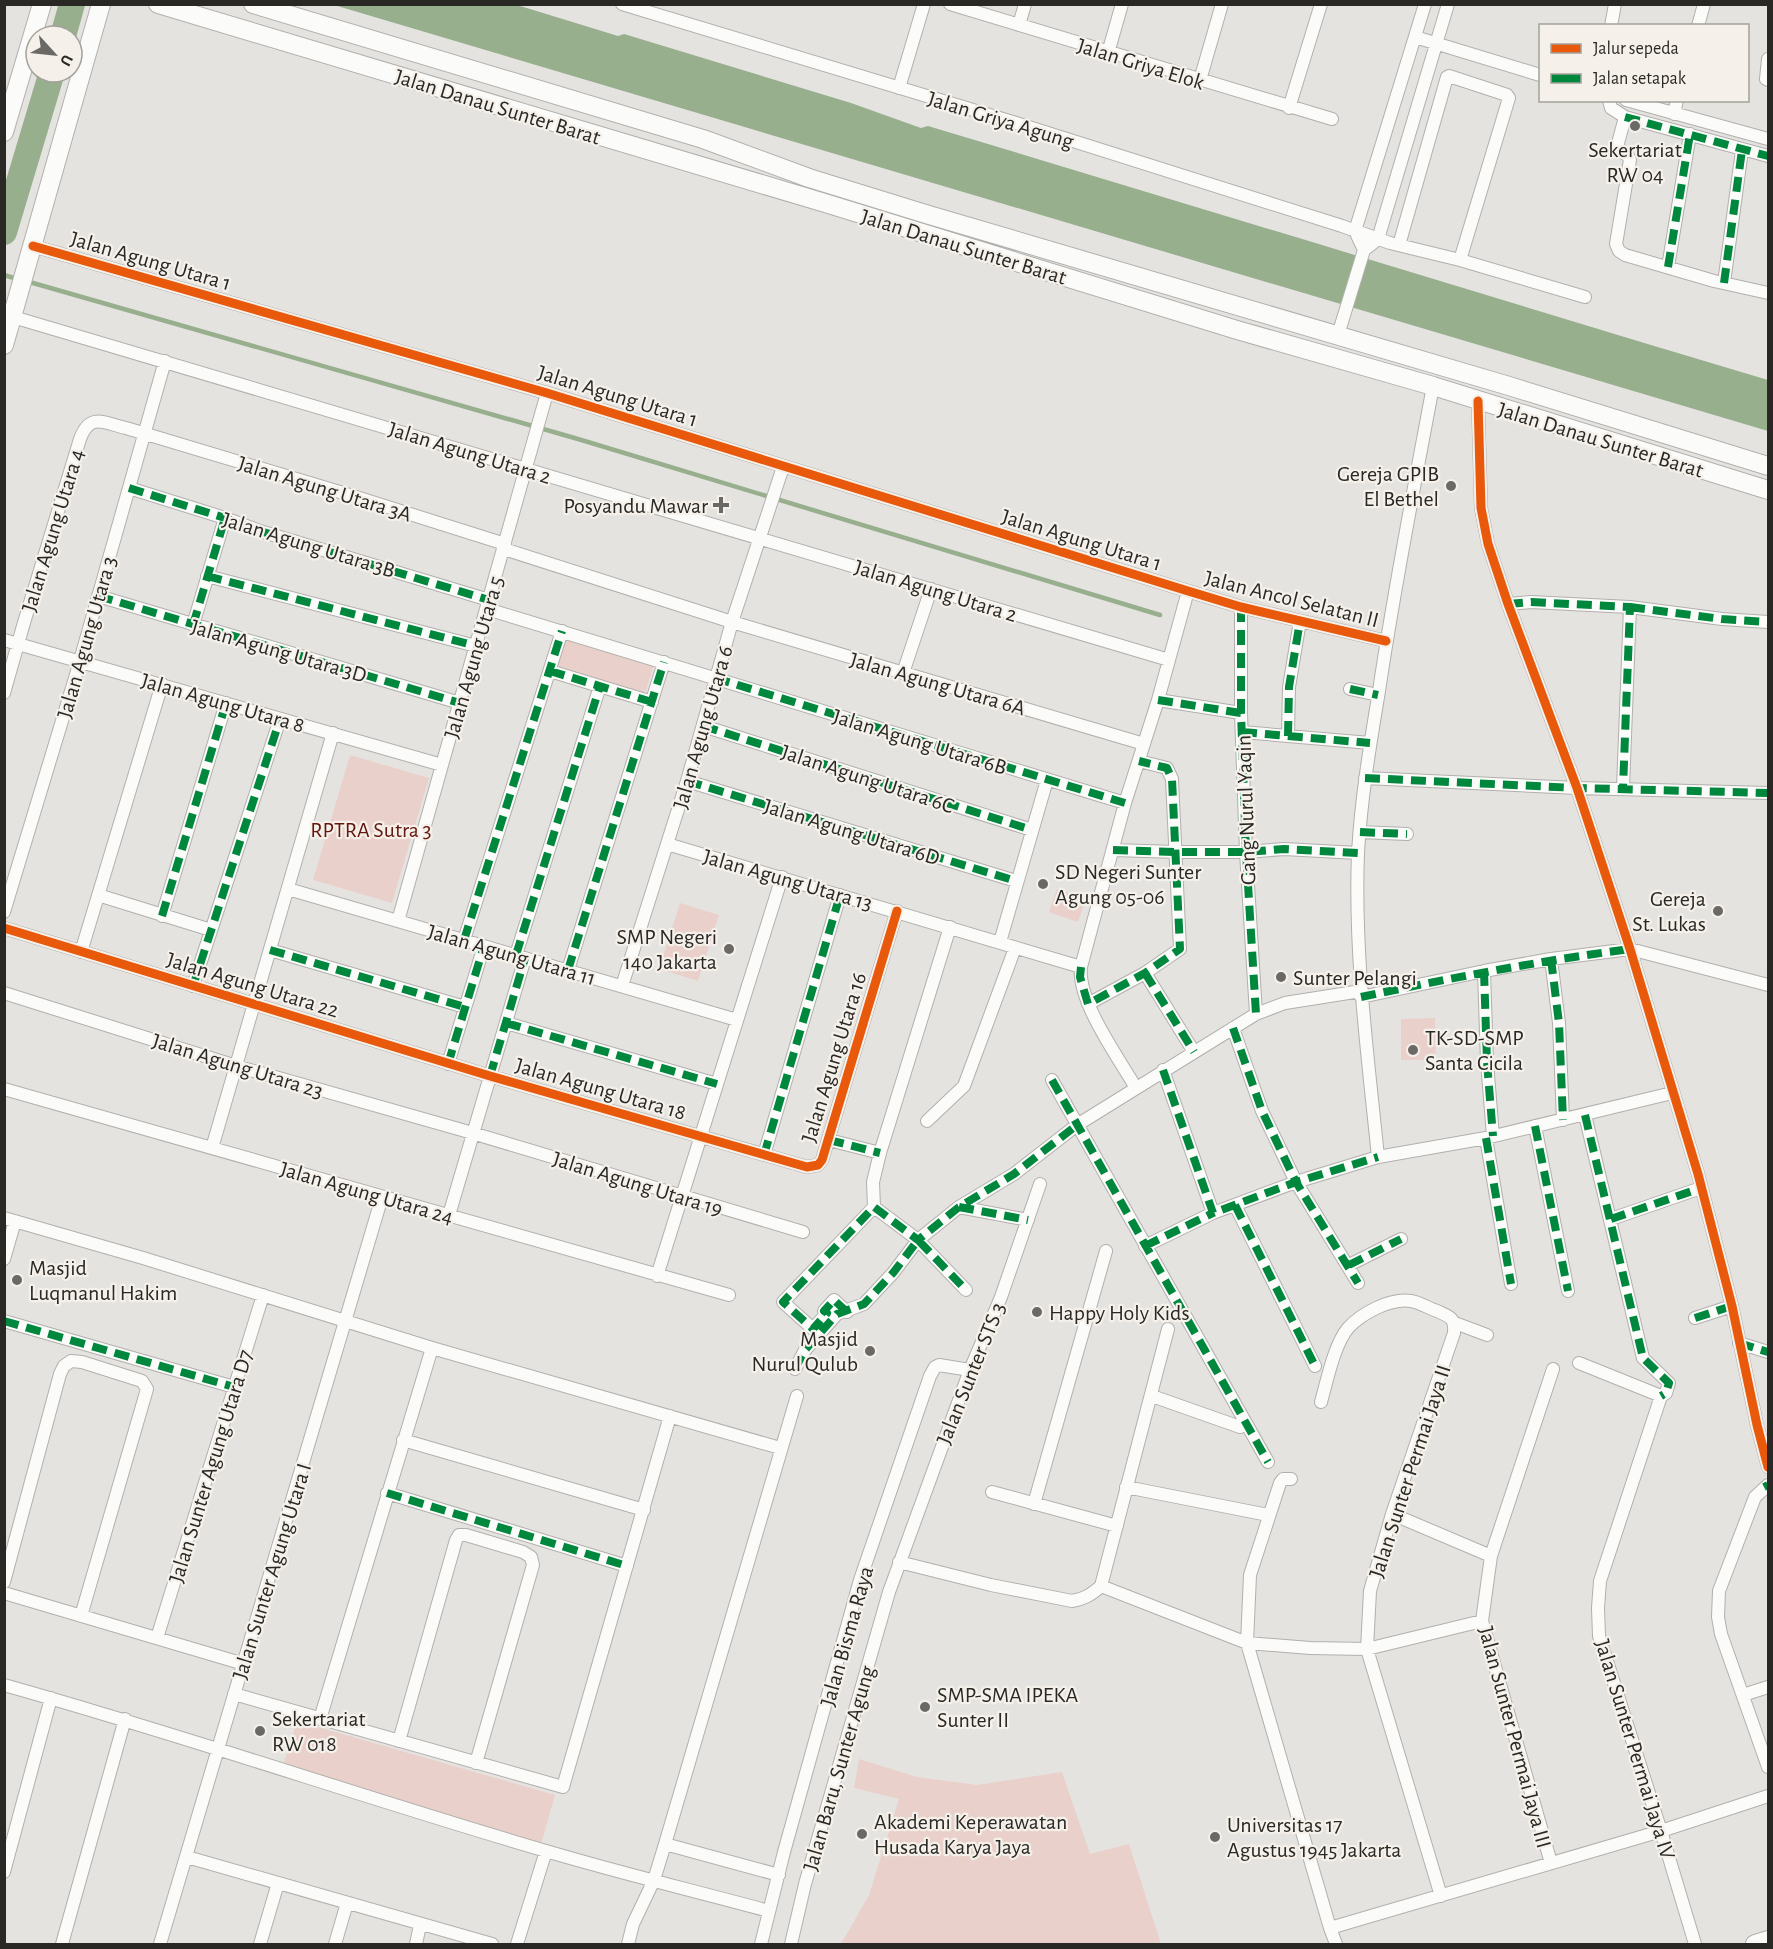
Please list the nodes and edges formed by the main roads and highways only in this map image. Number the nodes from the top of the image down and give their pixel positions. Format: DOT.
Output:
graph roads {
  1 [pos="42,4"];
  2 [pos="101,4"];
  3 [pos="158,4"];
  4 [pos="253,4"];
  5 [pos="458,65"];
  6 [pos="451,92"];
  7 [pos="4,132"];
  8 [pos="1012,240"];
  9 [pos="1007,258"];
  10 [pos="4,345"];
  11 [pos="1739,457"];
  12 [pos="1768,466"];
  13 [pos="1732,479"];
  14 [pos="1768,490"];
  15 [pos="1768,1940"];
  16 [pos="1755,1944"];
  1 -- 7 [label="main road"];
  2 -- 10 [label="main road"];
  3 -- 6 [label="main road, Jalan Danau Sunter Barat"];
  4 -- 5 [label="main road, Jalan Danau Sunter Barat"];
  5 -- 6 [label="main road"];
  5 -- 8 [label="main road, Jalan Danau Sunter Barat"];
  6 -- 9 [label="main road, Jalan Danau Sunter Barat"];
  8 -- 9 [label="main road"];
  8 -- 11 [label="main road, Jalan Danau Sunter Barat"];
  9 -- 13 [label="main road, Jalan Danau Sunter Barat"];
  11 -- 12 [label="main road, Jalan Danau Sunter Barat"];
  11 -- 13 [label="main road"];
  13 -- 14 [label="main road, Jalan Danau Sunter Barat"];
  15 -- 16 [label="main road"];
}
